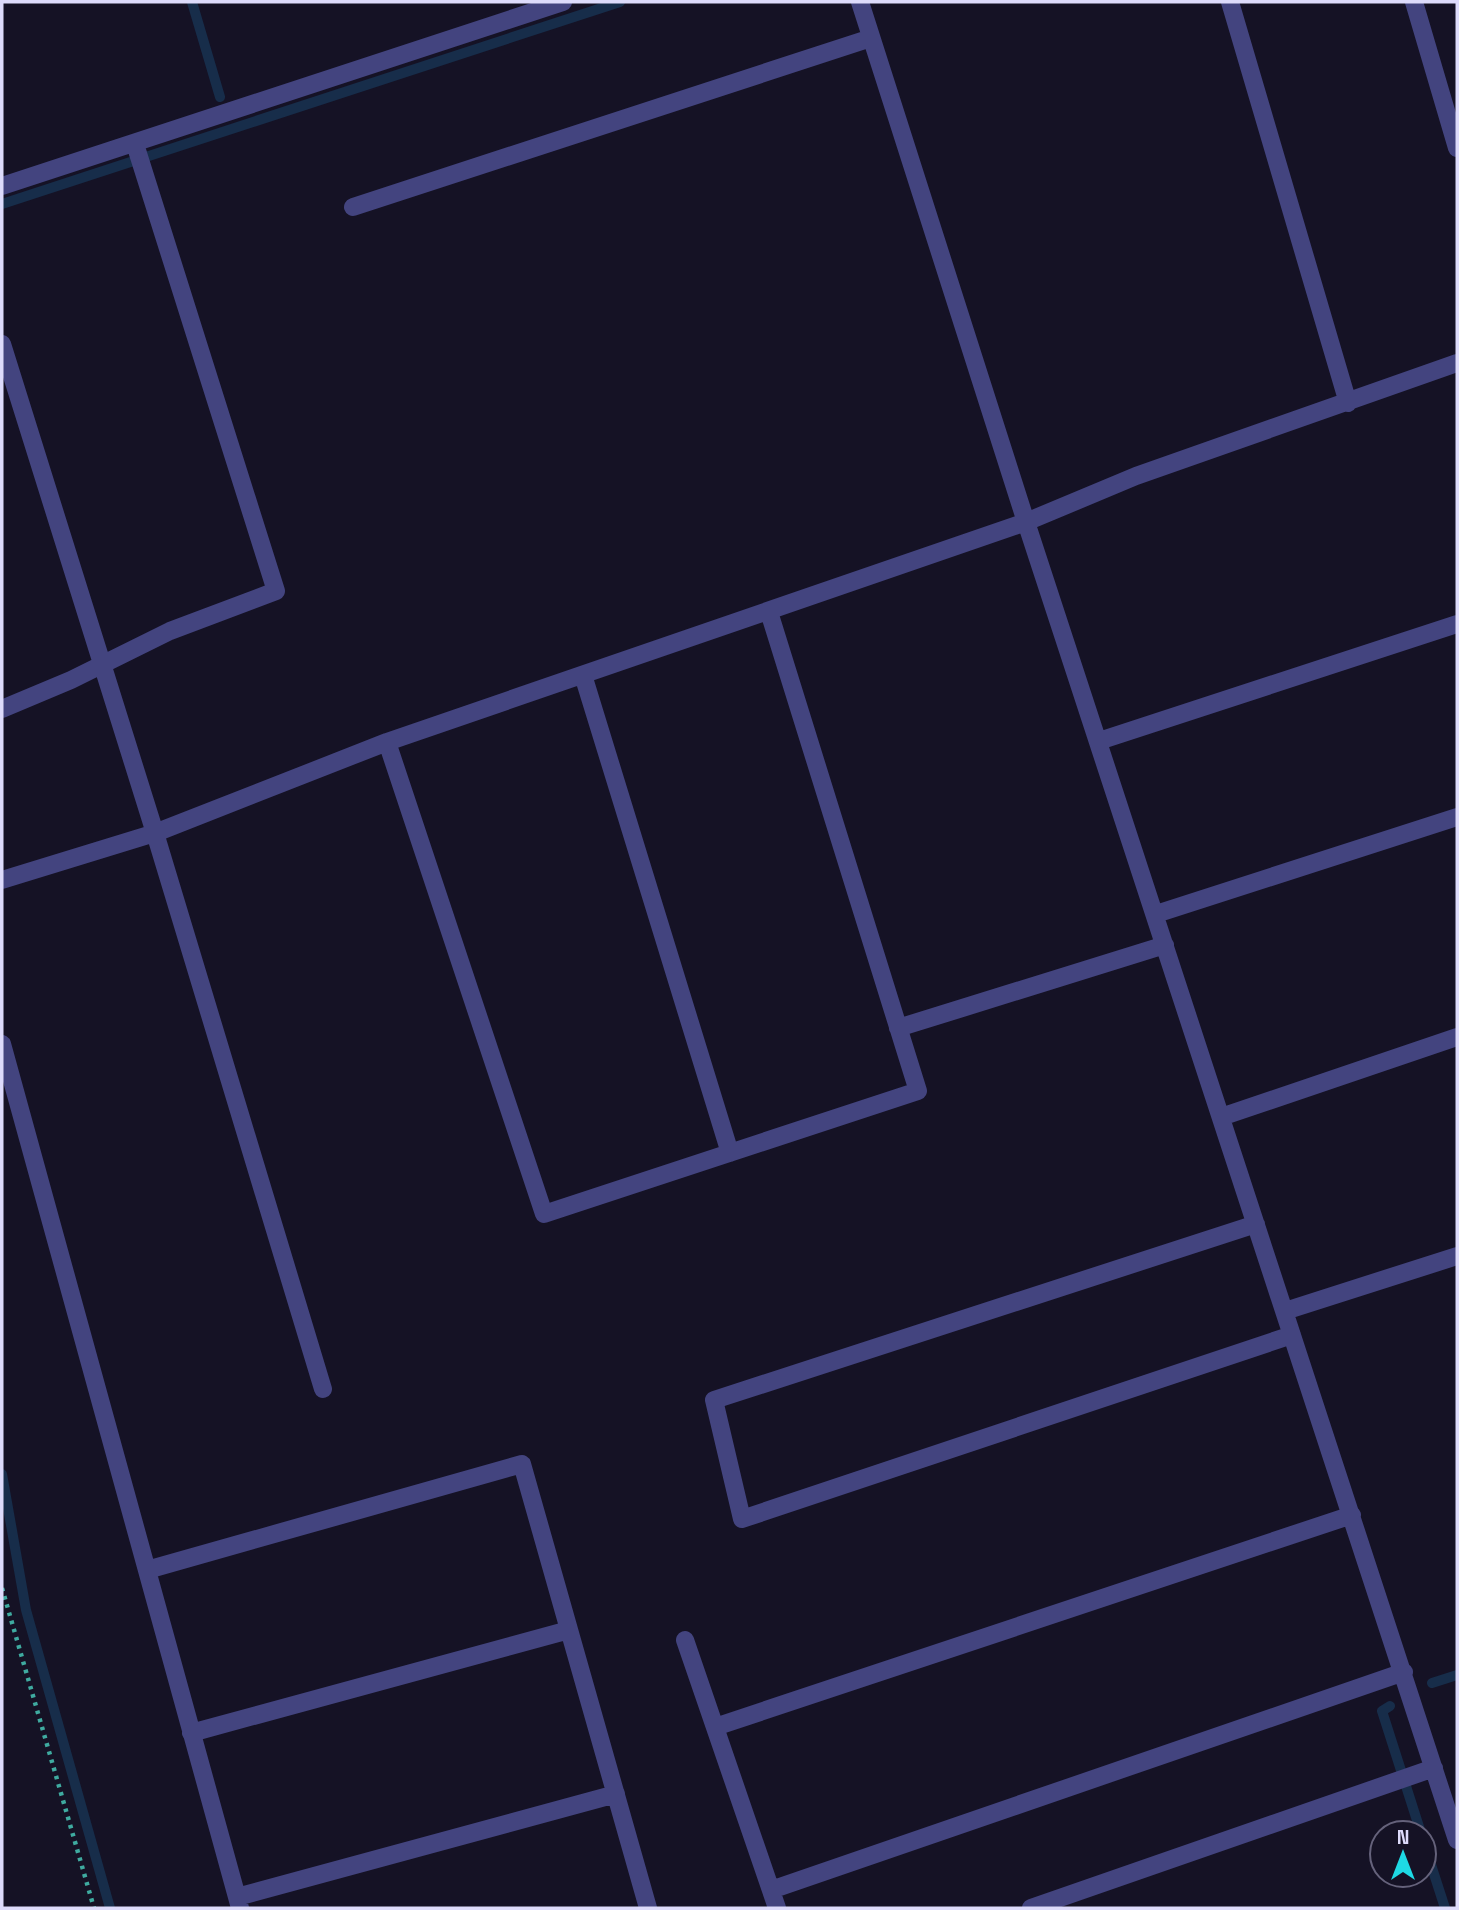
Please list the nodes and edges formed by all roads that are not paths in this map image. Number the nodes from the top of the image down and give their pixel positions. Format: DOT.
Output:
graph roads {
  1 [pos="563,2"];
  2 [pos="860,2"];
  3 [pos="1230,2"];
  4 [pos="1414,2"];
  5 [pos="872,38"];
  6 [pos="1457,148"];
  7 [pos="139,154"];
  8 [pos="2,186"];
  9 [pos="353,207"];
  10 [pos="2,344"];
  11 [pos="1457,363"];
  12 [pos="1348,403"];
  13 [pos="1026,522"];
  14 [pos="769,612"];
  15 [pos="1457,624"];
  16 [pos="100,664"];
  17 [pos="583,675"];
  18 [pos="2,709"];
  19 [pos="1099,741"];
  20 [pos="387,742"];
  21 [pos="1457,817"];
  22 [pos="155,833"];
  23 [pos="2,880"];
  24 [pos="1156,915"];
  25 [pos="1166,945"];
  26 [pos="898,1028"];
  27 [pos="1457,1037"];
  28 [pos="2,1044"];
  29 [pos="1221,1117"];
  30 [pos="730,1153"];
  31 [pos="1256,1224"];
  32 [pos="1457,1256"];
  33 [pos="1284,1311"];
  34 [pos="1292,1335"];
  35 [pos="323,1389"];
  36 [pos="1352,1515"];
  37 [pos="147,1570"];
  38 [pos="569,1630"];
  39 [pos="685,1640"];
  40 [pos="1404,1672"];
  41 [pos="715,1727"];
  42 [pos="191,1733"];
  43 [pos="1434,1768"];
  44 [pos="616,1794"];
  45 [pos="1457,1840"];
  46 [pos="771,1890"];
  47 [pos="238,1902"];
  48 [pos="648,1908"];
  49 [pos="777,1908"];
  50 [pos="1031,1908"];
  1 -- 7 [label="street"];
  2 -- 5 [label="street"];
  3 -- 12 [label="street"];
  4 -- 6 [label="street"];
  5 -- 9 [label="street"];
  5 -- 13 [label="street"];
  7 -- 8 [label="street"];
  7 -- 16 [label="street"];
  10 -- 16 [label="street"];
  11 -- 12 [label="street"];
  12 -- 13 [label="street"];
  13 -- 14 [label="street"];
  13 -- 19 [label="street"];
  14 -- 17 [label="street"];
  14 -- 26 [label="street"];
  15 -- 19 [label="street"];
  16 -- 18 [label="street"];
  16 -- 22 [label="street"];
  17 -- 20 [label="street"];
  17 -- 30 [label="street"];
  19 -- 24 [label="street"];
  20 -- 22 [label="street"];
  20 -- 30 [label="street"];
  21 -- 24 [label="street"];
  22 -- 23 [label="street"];
  22 -- 35 [label="street"];
  24 -- 25 [label="street"];
  25 -- 26 [label="street"];
  25 -- 29 [label="street"];
  26 -- 30 [label="street"];
  27 -- 29 [label="street"];
  28 -- 37 [label="street"];
  29 -- 31 [label="street"];
  31 -- 33 [label="street"];
  31 -- 34 [label="street"];
  32 -- 33 [label="street"];
  33 -- 34 [label="street"];
  34 -- 36 [label="street"];
  36 -- 40 [label="street"];
  36 -- 41 [label="street"];
  37 -- 38 [label="street"];
  37 -- 42 [label="street"];
  38 -- 42 [label="street"];
  38 -- 44 [label="street"];
  39 -- 41 [label="street"];
  40 -- 43 [label="street"];
  40 -- 46 [label="street"];
  41 -- 46 [label="street"];
  42 -- 47 [label="street"];
  43 -- 45 [label="street"];
  43 -- 50 [label="street"];
  44 -- 47 [label="street"];
  44 -- 48 [label="street"];
  46 -- 49 [label="street"];
}
